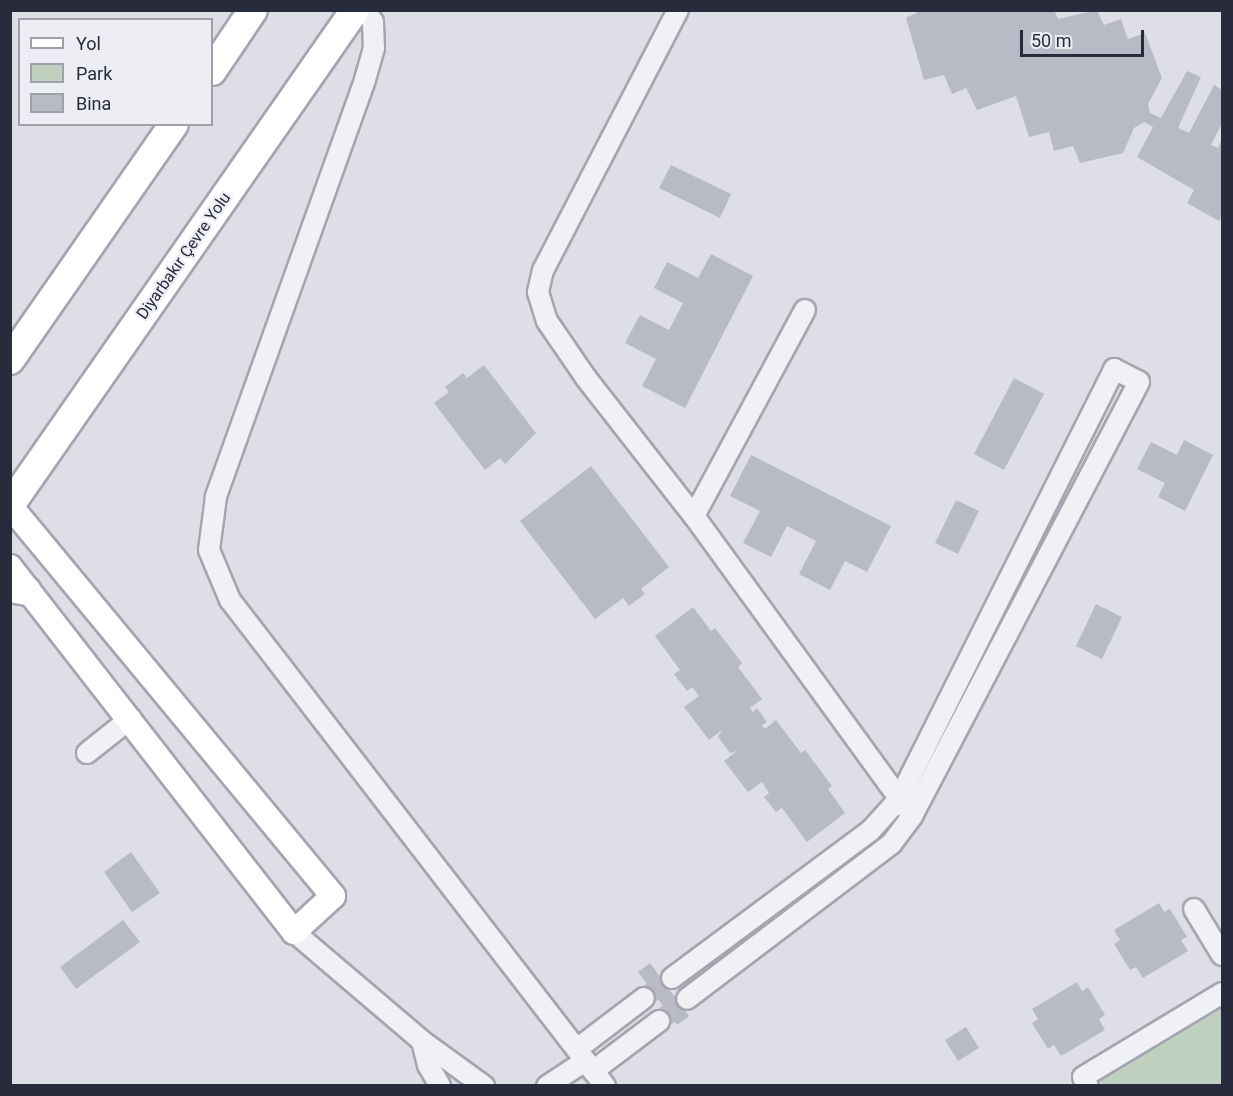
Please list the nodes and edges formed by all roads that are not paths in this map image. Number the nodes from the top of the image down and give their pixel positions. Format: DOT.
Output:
graph roads {
  1 [pos="253,10"];
  2 [pos="355,10"];
  3 [pos="365,10"];
  4 [pos="678,10"];
  5 [pos="213,70"];
  6 [pos="173,126"];
  7 [pos="805,310"];
  8 [pos="10,360"];
  9 [pos="11,499"];
  10 [pos="694,516"];
  11 [pos="10,567"];
  12 [pos="19,589"];
  13 [pos="130,718"];
  14 [pos="87,753"];
  15 [pos="899,799"];
  16 [pos="913,816"];
  17 [pos="1194,909"];
  18 [pos="294,932"];
  19 [pos="1222,955"];
  20 [pos="672,978"];
  21 [pos="1222,993"];
  22 [pos="644,998"];
  23 [pos="687,999"];
  24 [pos="659,1021"];
  25 [pos="422,1041"];
  26 [pos="590,1067"];
  27 [pos="440,1086"];
  28 [pos="484,1086"];
  29 [pos="547,1086"];
  30 [pos="1088,1086"];
  1 -- 5 [label="highway"];
  2 -- 9 [label="highway, Diyarbakır Çevre Yolu"];
  3 -- 26 [label="lane"];
  4 -- 10 [label="lane"];
  6 -- 8 [label="highway"];
  7 -- 10 [label="lane"];
  9 -- 18 [label="main road"];
  10 -- 15 [label="lane"];
  11 -- 12 [label="main road"];
  12 -- 13 [label="main road"];
  13 -- 14 [label="lane"];
  13 -- 18 [label="main road"];
  15 -- 16 [label="lane"];
  15 -- 16 [label="lane"];
  15 -- 20 [label="lane"];
  16 -- 23 [label="lane"];
  17 -- 19 [label="lane"];
  18 -- 25 [label="lane"];
  21 -- 30 [label="lane"];
  22 -- 26 [label="lane"];
  24 -- 26 [label="lane"];
  25 -- 27 [label="lane"];
  25 -- 28 [label="lane"];
  26 -- 29 [label="lane"];
}
